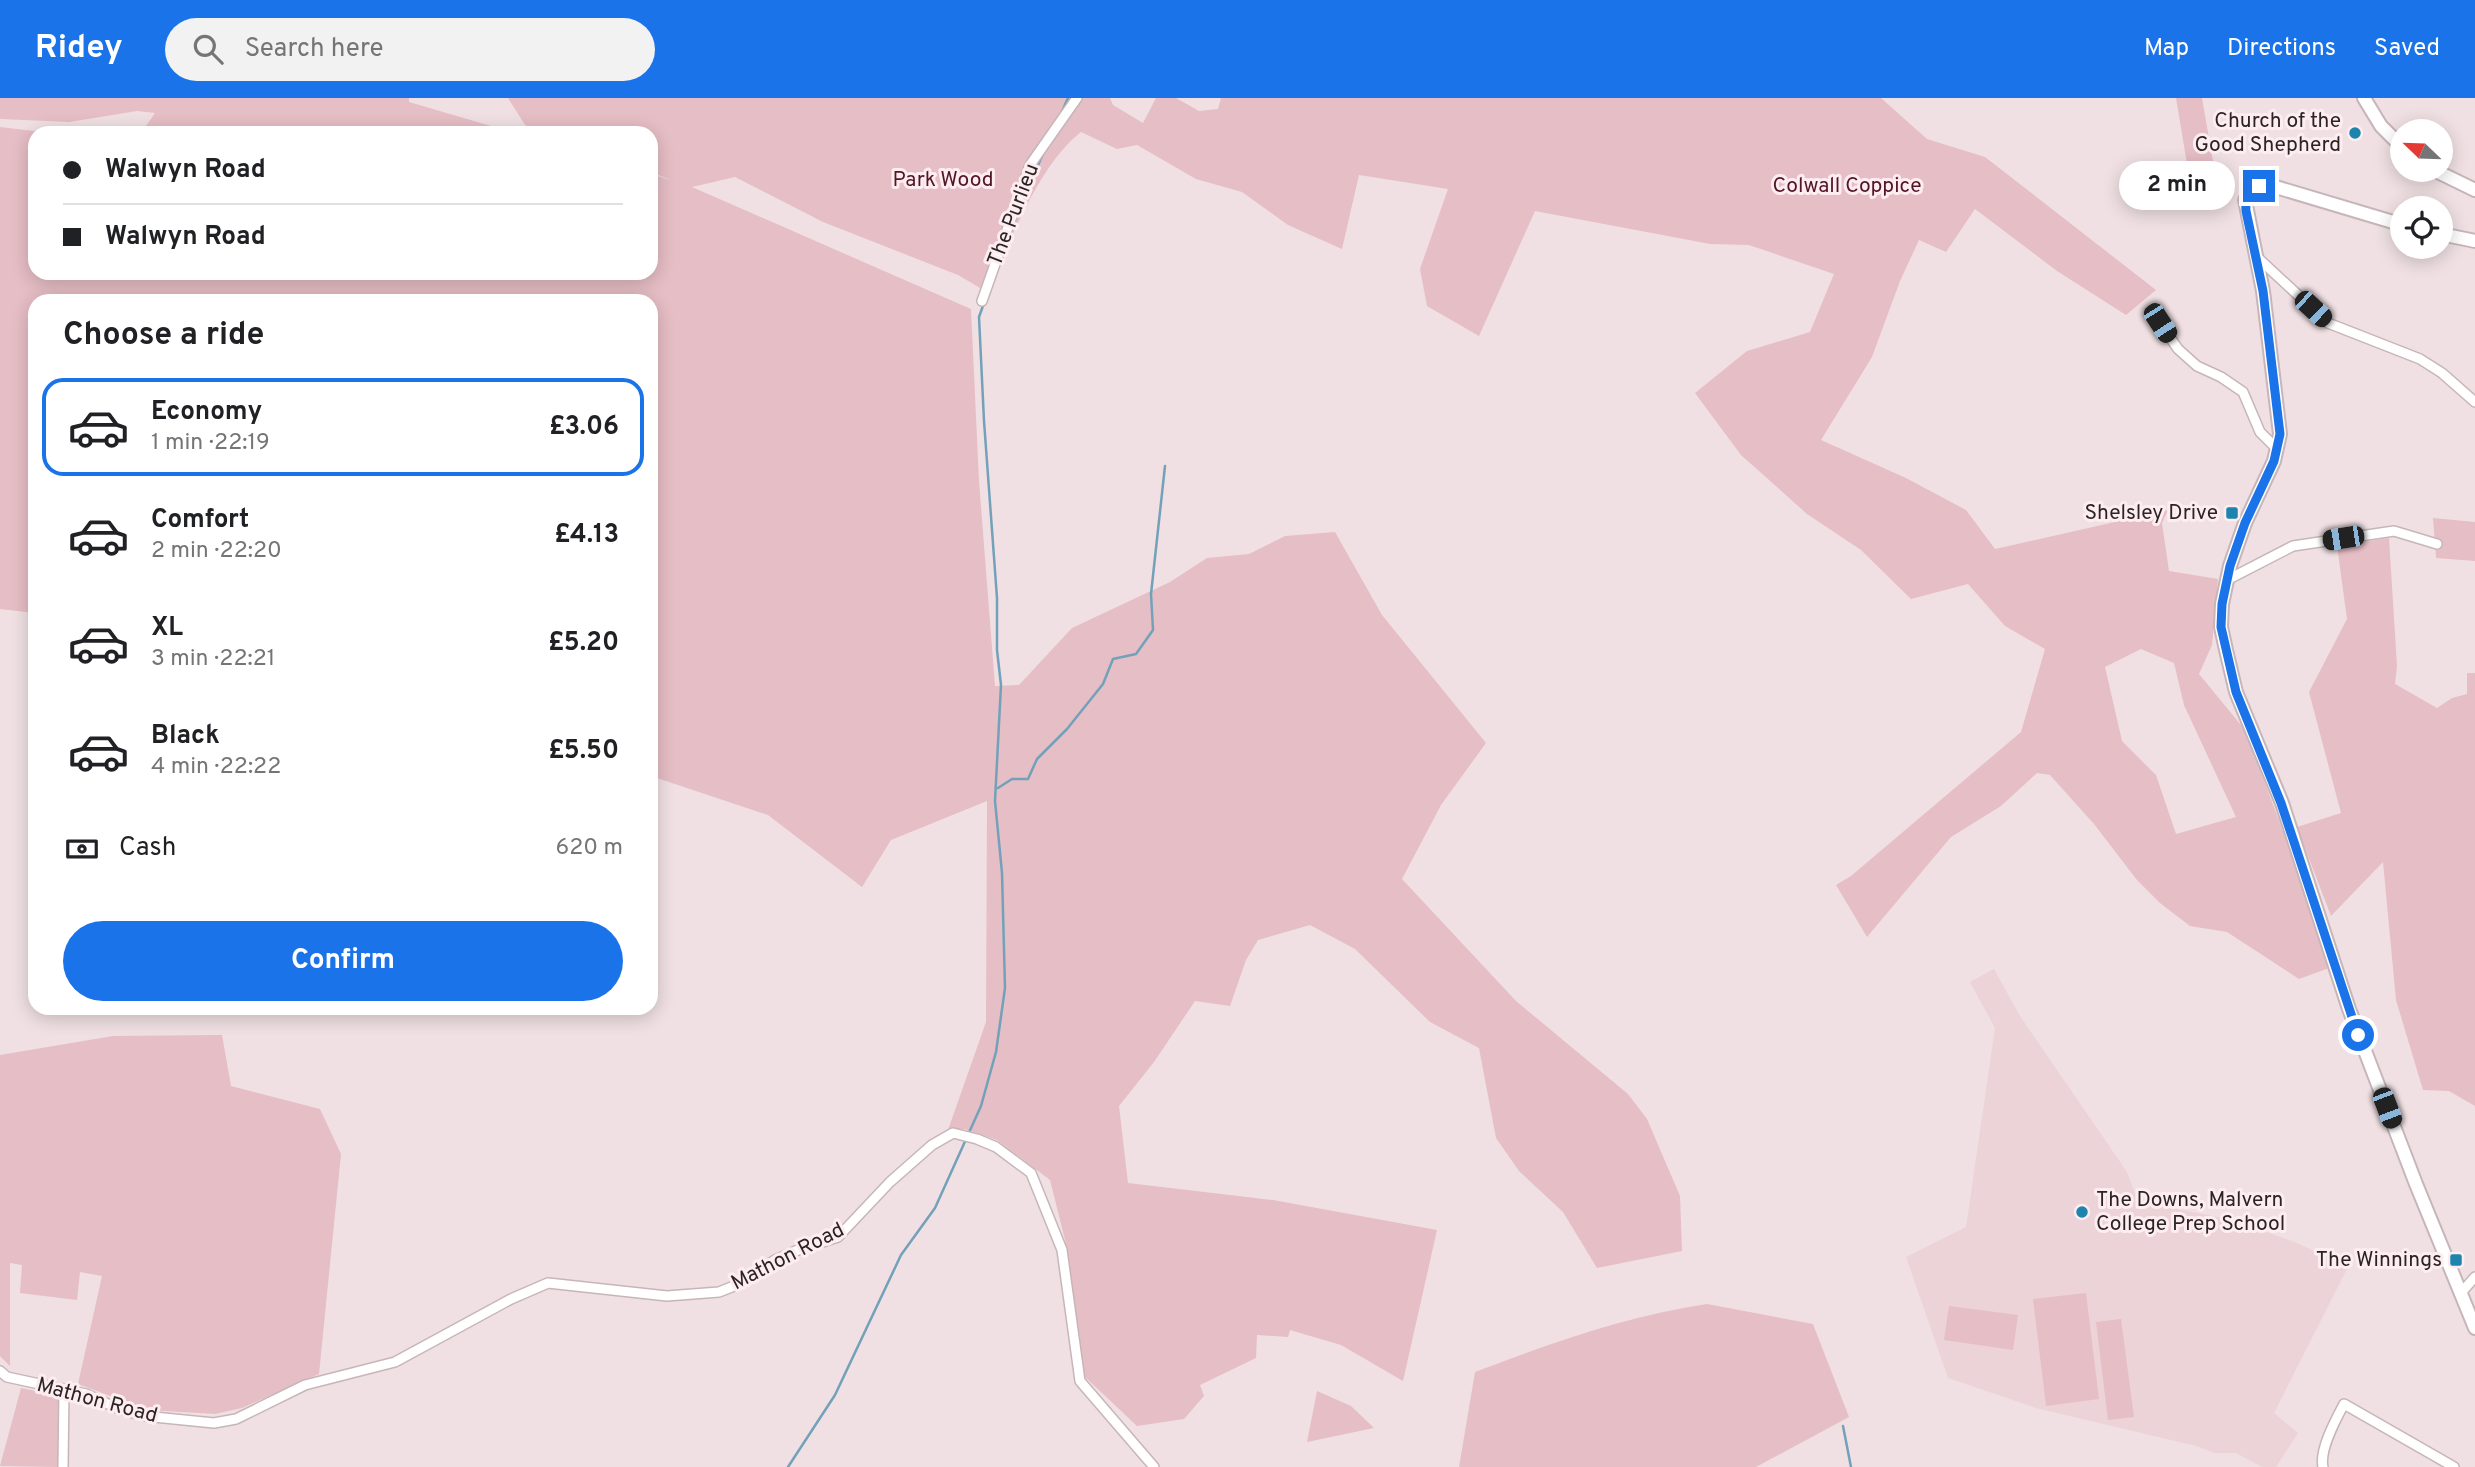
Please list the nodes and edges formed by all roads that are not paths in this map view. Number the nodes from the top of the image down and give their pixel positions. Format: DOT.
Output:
graph roads {
  1 [pos="1077,98"];
  2 [pos="2364,98"];
  3 [pos="2390,135"];
  4 [pos="2454,180"];
  5 [pos="2475,190"];
  6 [pos="2390,221"];
  7 [pos="2453,236"];
  8 [pos="2475,241"];
  9 [pos="2257,257"];
  10 [pos="982,301"];
  11 [pos="2160,323"];
  12 [pos="2475,402"];
  13 [pos="2277,449"];
  14 [pos="2437,544"];
  15 [pos="2227,580"];
  16 [pos="2475,1277"];
  17 [pos="2460,1294"];
  18 [pos="2475,1328"];
  19 [pos="0,1371"];
  20 [pos="64,1390"];
  21 [pos="63,1467"];
  22 [pos="1154,1467"];
  23 [pos="2323,1467"];
  24 [pos="2454,1467"];
  1 -- 10 [label="street, The Purlieu"];
  2 -- 3 [label="main road"];
  4 -- 5 [label="main road"];
  6 -- 9 [label="main road"];
  7 -- 8 [label="main road"];
  9 -- 12 [label="street"];
  9 -- 13 [label="main road"];
  11 -- 13 [label="street"];
  13 -- 15 [label="main road"];
  14 -- 15 [label="street"];
  15 -- 17 [label="main road"];
  16 -- 17 [label="street"];
  17 -- 18 [label="main road"];
  19 -- 20 [label="street, Mathon Road"];
  20 -- 21 [label="street"];
  20 -- 22 [label="street, Mathon Road"];
  23 -- 24 [label="street"];
}
